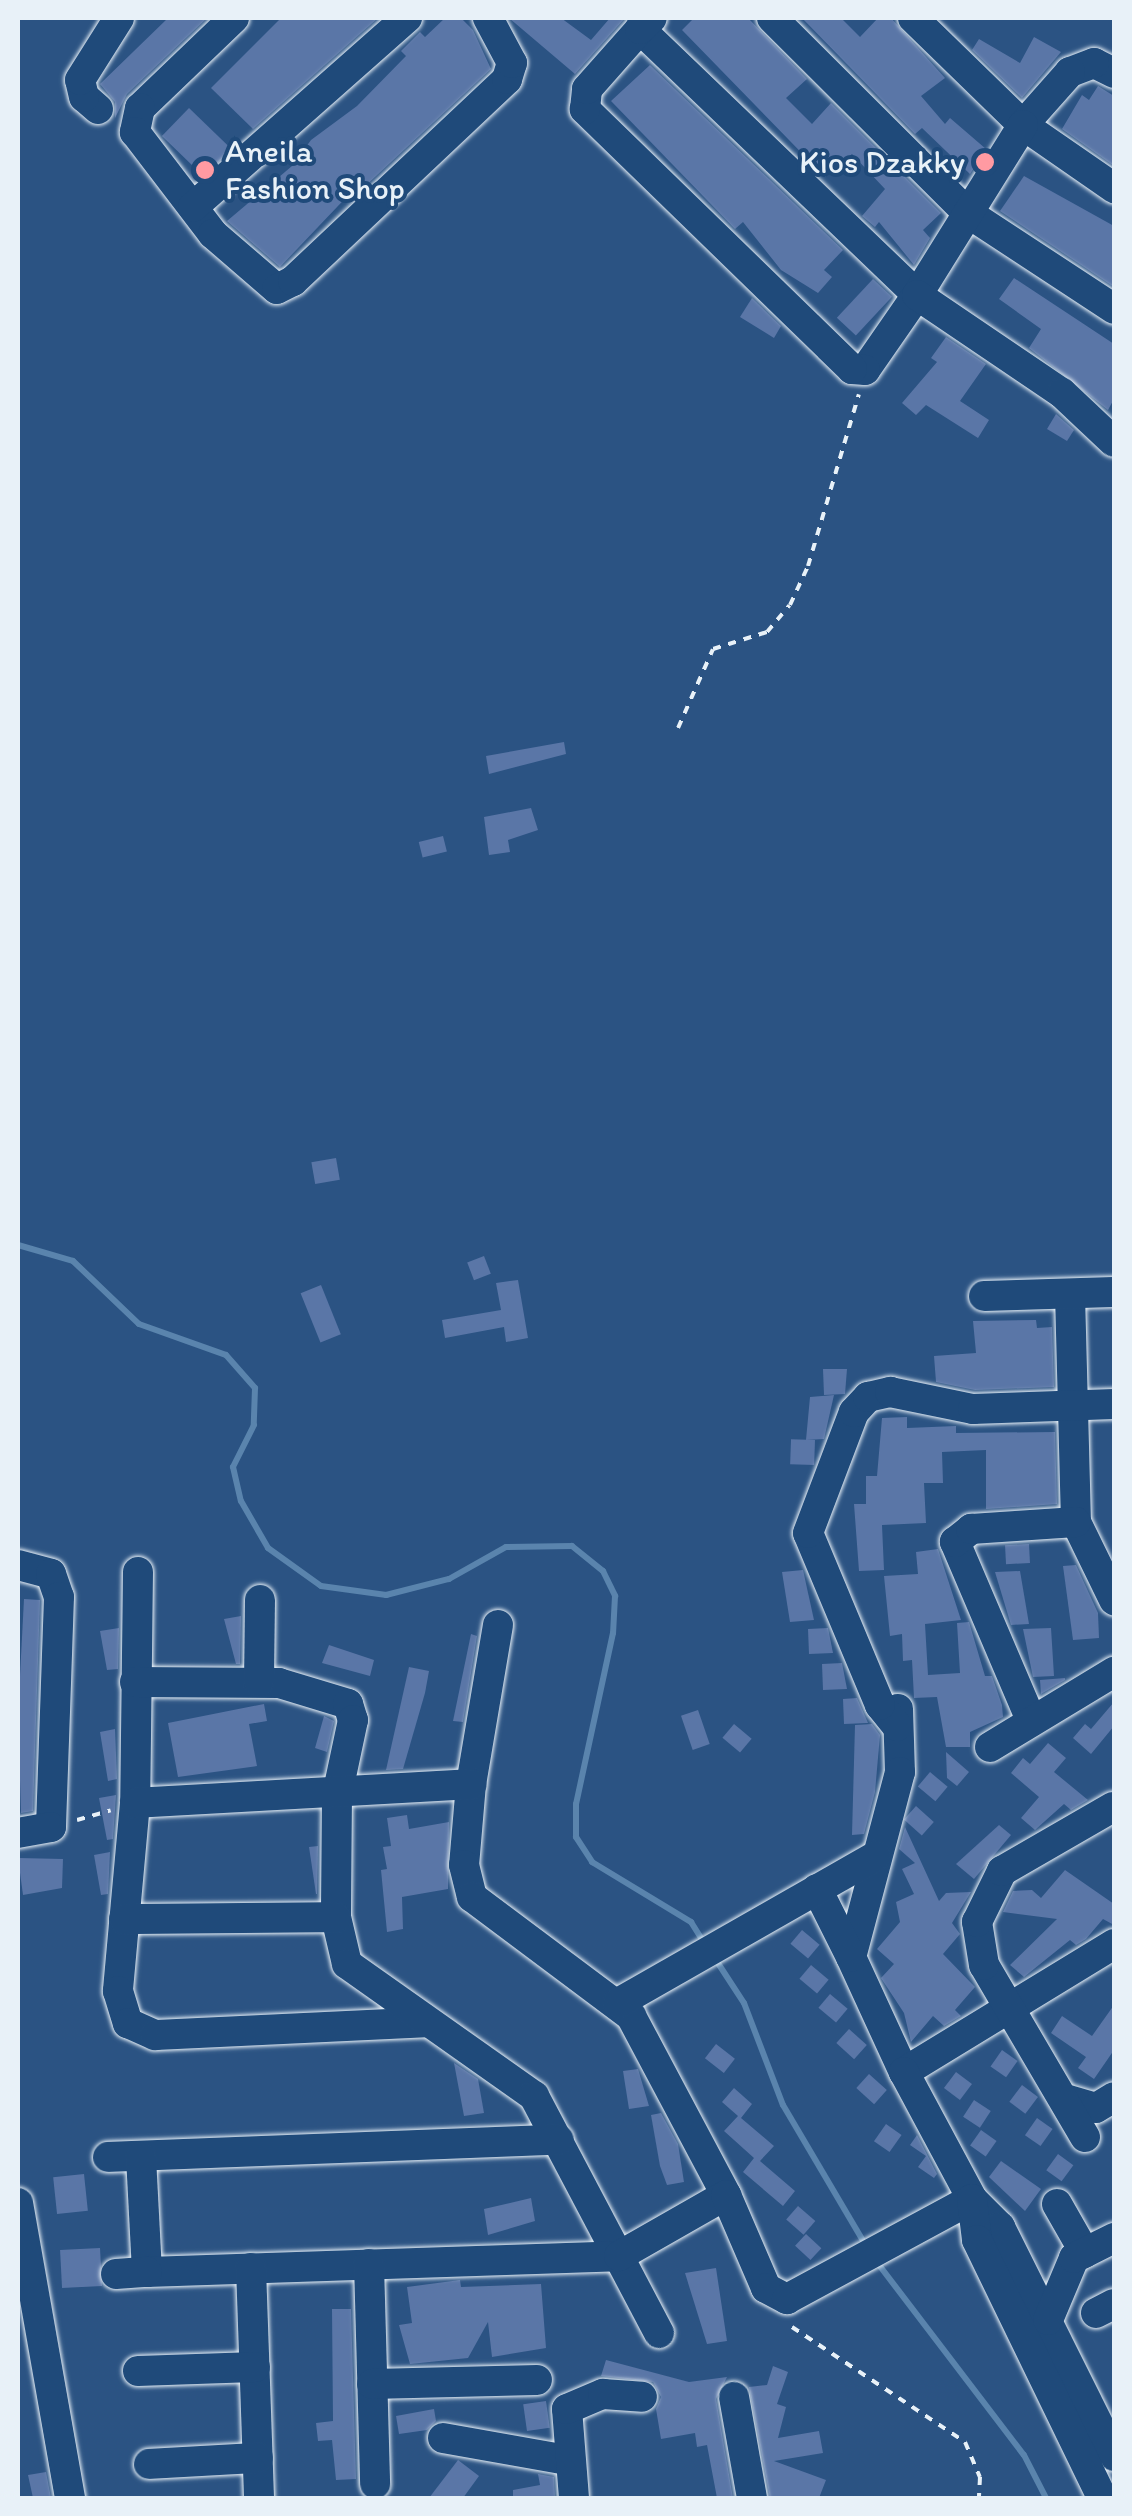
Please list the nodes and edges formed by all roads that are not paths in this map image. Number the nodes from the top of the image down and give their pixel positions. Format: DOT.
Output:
graph roads {
  1 [pos="142,18"];
  2 [pos="234,18"];
  3 [pos="407,18"];
  4 [pos="488,18"];
  5 [pos="772,18"];
  6 [pos="912,18"];
  7 [pos="646,24"];
  8 [pos="106,31"];
  9 [pos="1114,72"];
  10 [pos="98,110"];
  11 [pos="1023,125"];
  12 [pos="1114,188"];
  13 [pos="193,207"];
  14 [pos="968,214"];
  15 [pos="917,295"];
  16 [pos="1114,310"];
  17 [pos="1110,426"];
  18 [pos="1114,1292"];
  19 [pos="1070,1294"];
  20 [pos="984,1296"];
  21 [pos="1114,1404"];
  22 [pos="1072,1405"];
  23 [pos="1076,1522"];
  24 [pos="18,1564"];
  25 [pos="138,1572"];
  26 [pos="260,1600"];
  27 [pos="1114,1600"];
  28 [pos="498,1624"];
  29 [pos="1114,1672"];
  30 [pos="134,1682"];
  31 [pos="259,1682"];
  32 [pos="1031,1720"];
  33 [pos="990,1747"];
  34 [pos="471,1784"];
  35 [pos="337,1795"];
  36 [pos="135,1803"];
  37 [pos="1113,1808"];
  38 [pos="18,1833"];
  39 [pos="876,1856"];
  40 [pos="817,1890"];
  41 [pos="336,1917"];
  42 [pos="124,1919"];
  43 [pos="1114,1944"];
  44 [pos="851,1957"];
  45 [pos="618,2004"];
  46 [pos="1008,2007"];
  47 [pos="427,2022"];
  48 [pos="904,2072"];
  49 [pos="1114,2097"];
  50 [pos="1065,2099"];
  51 [pos="1085,2136"];
  52 [pos="559,2140"];
  53 [pos="108,2157"];
  54 [pos="141,2157"];
  55 [pos="726,2195"];
  56 [pos="972,2198"];
  57 [pos="18,2203"];
  58 [pos="1058,2204"];
  59 [pos="1114,2238"];
  60 [pos="1085,2253"];
  61 [pos="619,2256"];
  62 [pos="369,2264"];
  63 [pos="251,2268"];
  64 [pos="1048,2320"];
  65 [pos="659,2333"];
  66 [pos="255,2367"];
  67 [pos="138,2371"];
  68 [pos="536,2380"];
  69 [pos="372,2384"];
  70 [pos="642,2397"];
  71 [pos="734,2398"];
  72 [pos="443,2438"];
  73 [pos="1114,2456"];
  74 [pos="258,2458"];
  75 [pos="568,2460"];
  76 [pos="148,2464"];
  77 [pos="375,2484"];
  78 [pos="70,2498"];
  79 [pos="260,2498"];
  80 [pos="574,2498"];
  81 [pos="752,2498"];
  82 [pos="1102,2498"];
  1 -- 8 [label="street"];
  2 -- 13 [label="street"];
  3 -- 13 [label="street"];
  4 -- 13 [label="street"];
  5 -- 14 [label="street"];
  6 -- 11 [label="street"];
  7 -- 15 [label="street"];
  7 -- 15 [label="street"];
  8 -- 10 [label="street"];
  9 -- 11 [label="street"];
  11 -- 12 [label="street"];
  11 -- 14 [label="street"];
  14 -- 15 [label="street"];
  14 -- 16 [label="street"];
  15 -- 17 [label="street"];
  18 -- 19 [label="street"];
  19 -- 20 [label="street"];
  19 -- 22 [label="street"];
  21 -- 22 [label="street"];
  22 -- 23 [label="street"];
  22 -- 39 [label="street"];
  23 -- 27 [label="street"];
  23 -- 32 [label="street"];
  24 -- 38 [label="street"];
  25 -- 30 [label="street"];
  26 -- 31 [label="street"];
  28 -- 34 [label="street"];
  29 -- 32 [label="street"];
  30 -- 31 [label="street"];
  30 -- 36 [label="street"];
  31 -- 35 [label="street"];
  32 -- 33 [label="street"];
  34 -- 35 [label="street"];
  34 -- 45 [label="street"];
  35 -- 36 [label="street"];
  35 -- 41 [label="street"];
  36 -- 42 [label="street"];
  37 -- 46 [label="street"];
  39 -- 40 [label="street"];
  39 -- 44 [label="street"];
  40 -- 44 [label="street"];
  40 -- 45 [label="street"];
  41 -- 42 [label="street"];
  41 -- 47 [label="street"];
  42 -- 47 [label="street"];
  43 -- 46 [label="street"];
  44 -- 48 [label="street"];
  45 -- 55 [label="street"];
  46 -- 48 [label="street"];
  46 -- 50 [label="street"];
  47 -- 52 [label="street"];
  48 -- 56 [label="street"];
  49 -- 50 [label="street"];
  50 -- 51 [label="street"];
  52 -- 54 [label="street"];
  52 -- 61 [label="street"];
  53 -- 54 [label="street"];
  54 -- 63 [label="street"];
  55 -- 56 [label="street"];
  55 -- 61 [label="street"];
  56 -- 64 [label="street"];
  56 -- 82 [label="street"];
  57 -- 78 [label="street"];
  58 -- 60 [label="street"];
  59 -- 60 [label="street"];
  60 -- 64 [label="street"];
  61 -- 62 [label="street"];
  61 -- 65 [label="street"];
  62 -- 63 [label="street"];
  62 -- 69 [label="street"];
  63 -- 66 [label="street"];
  64 -- 73 [label="street"];
  66 -- 67 [label="street"];
  66 -- 74 [label="street"];
  68 -- 69 [label="street"];
  69 -- 77 [label="street"];
  70 -- 75 [label="street"];
  71 -- 81 [label="street"];
  72 -- 75 [label="street"];
  74 -- 76 [label="street"];
  74 -- 79 [label="street"];
  75 -- 80 [label="street"];
}
